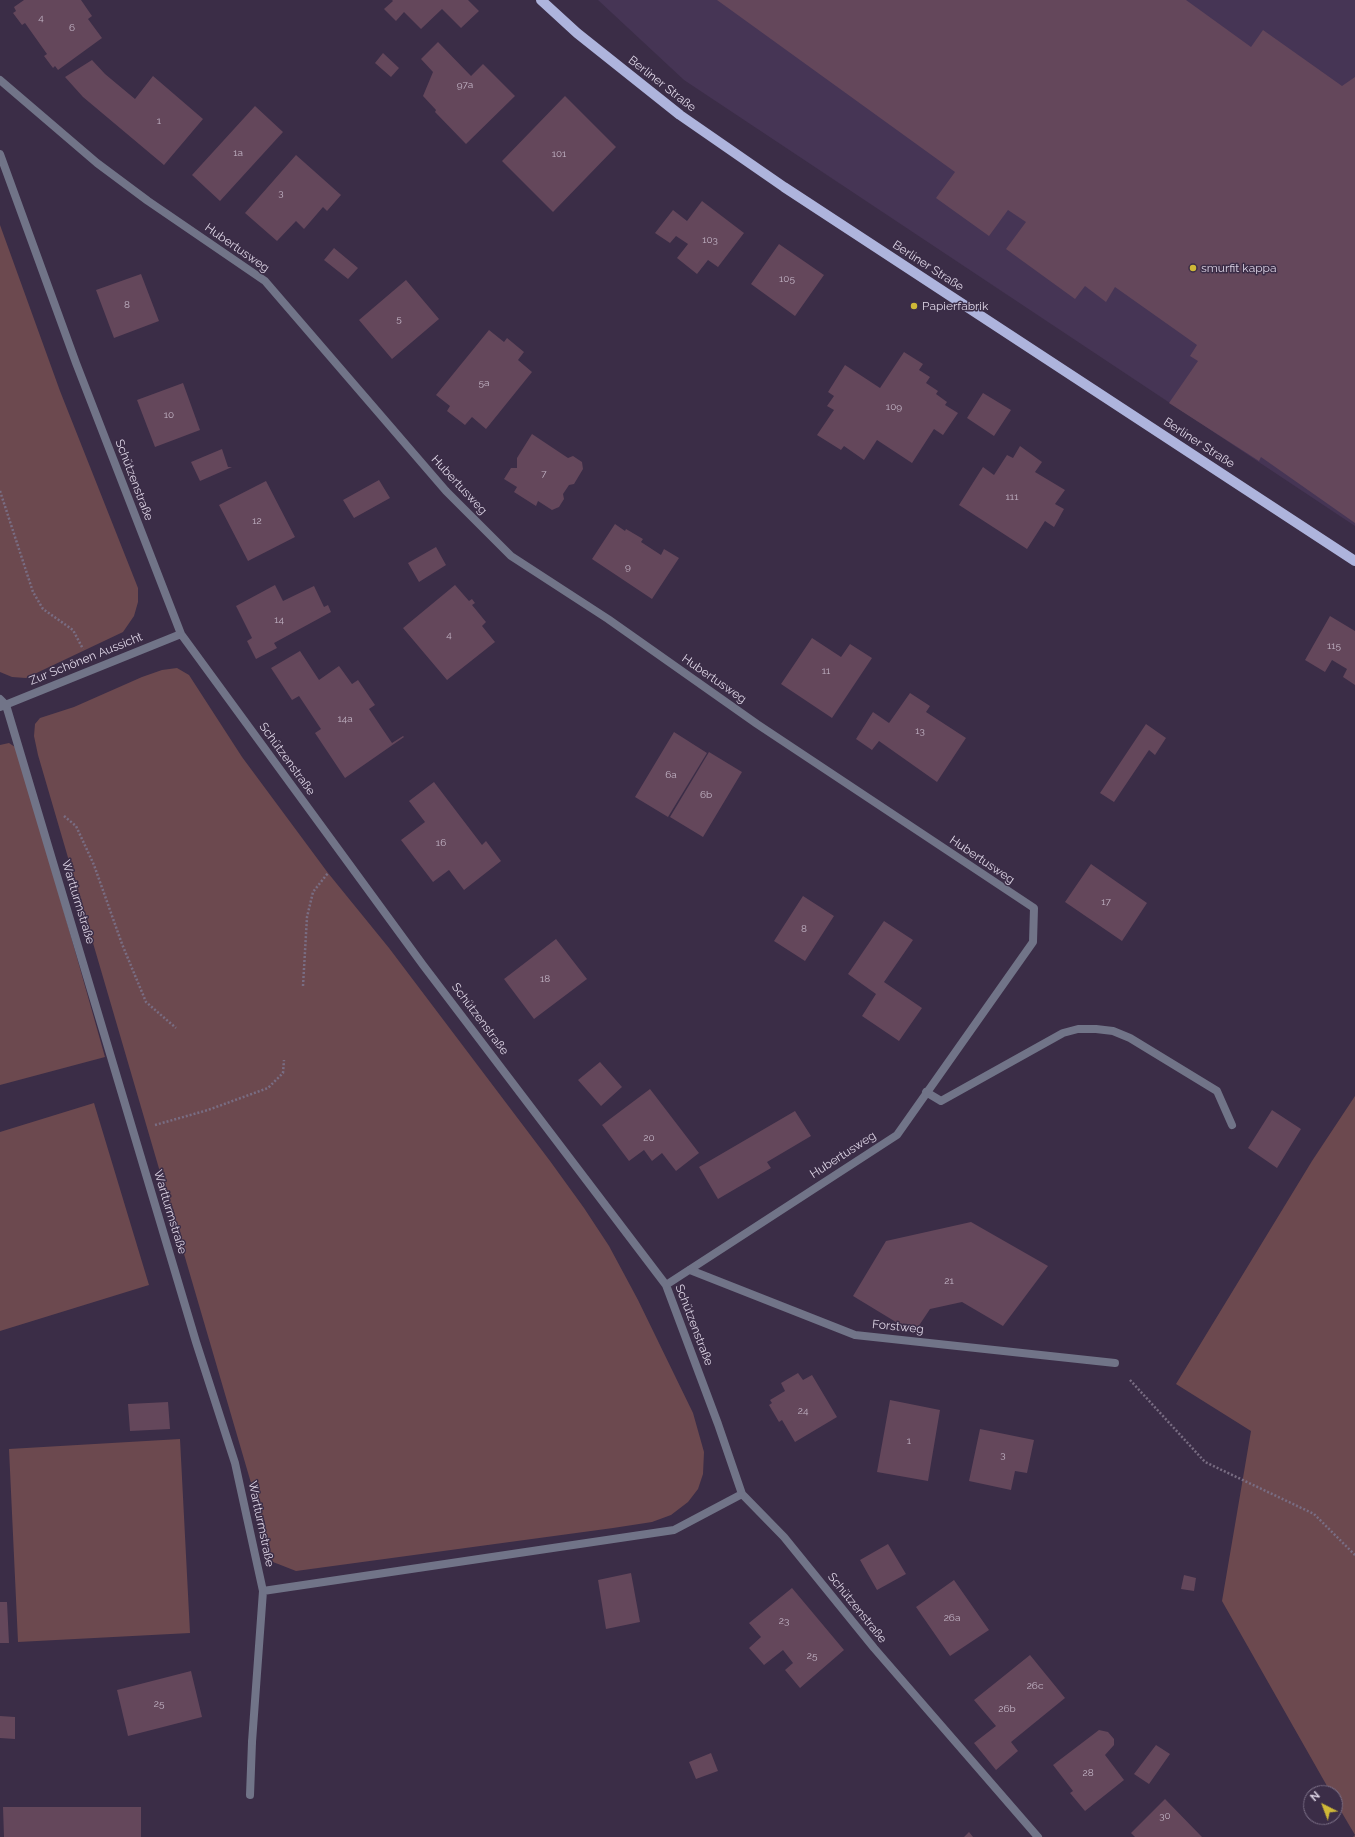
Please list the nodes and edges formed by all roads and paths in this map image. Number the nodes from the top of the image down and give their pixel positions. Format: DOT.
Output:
graph roads {
  1 [pos="540,0"];
  2 [pos="0,80"];
  3 [pos="0,154"];
  4 [pos="0,491"];
  5 [pos="1355,562"];
  6 [pos="181,634"];
  7 [pos="93,669"];
  8 [pos="0,699"];
  9 [pos="3,706"];
  10 [pos="35,800"];
  11 [pos="346,858"];
  12 [pos="303,986"];
  13 [pos="176,1028"];
  14 [pos="284,1060"];
  15 [pos="926,1092"];
  16 [pos="1232,1125"];
  17 [pos="134,1132"];
  18 [pos="690,1270"];
  19 [pos="666,1285"];
  20 [pos="1115,1363"];
  21 [pos="742,1494"];
  22 [pos="1355,1555"];
  23 [pos="263,1591"];
  24 [pos="250,1795"];
  25 [pos="1038,1837"];
  1 -- 5 [label="main road, Berliner Straße"];
  2 -- 15 [label="street, Hubertusweg"];
  3 -- 6 [label="street, Schützenstraße"];
  4 -- 7 [label="path"];
  6 -- 7 [label="street, Zur Schönen Aussicht"];
  6 -- 11 [label="street, Schützenstraße"];
  7 -- 9 [label="street, Zur Schönen Aussicht"];
  8 -- 9 [label="street, Wartturmstraße"];
  9 -- 10 [label="street, Wartturmstraße"];
  10 -- 13 [label="path"];
  10 -- 17 [label="street, Wartturmstraße"];
  11 -- 12 [label="path"];
  11 -- 19 [label="street, Schützenstraße"];
  14 -- 17 [label="path"];
  15 -- 16 [label="street"];
  15 -- 18 [label="street, Hubertusweg"];
  17 -- 23 [label="street, Wartturmstraße"];
  18 -- 19 [label="street, Hubertusweg"];
  18 -- 20 [label="street, Forstweg"];
  19 -- 21 [label="street, Schützenstraße"];
  20 -- 22 [label="path"];
  21 -- 23 [label="street"];
  21 -- 25 [label="street, Schützenstraße"];
  23 -- 24 [label="street, Wartturmstraße"];
}
